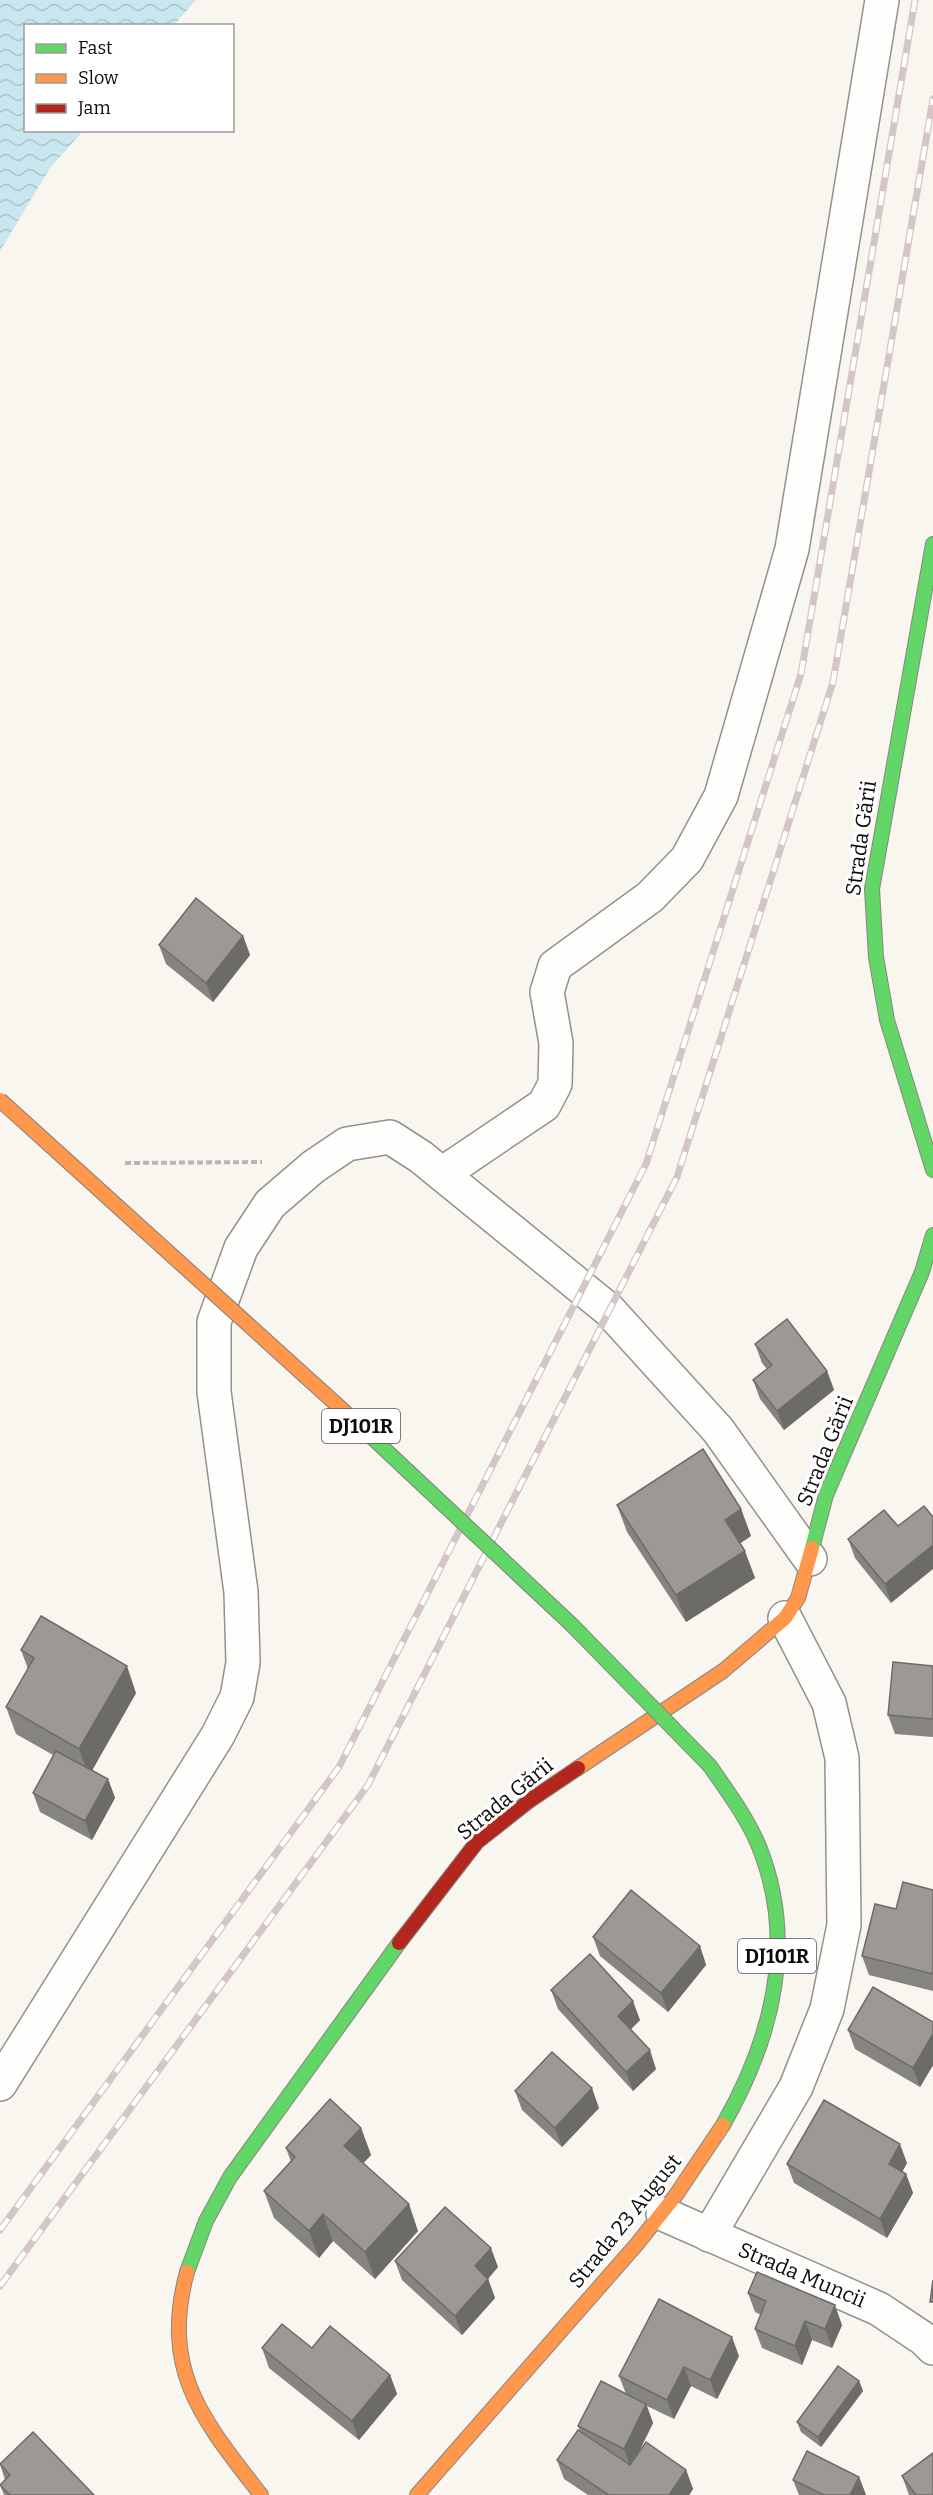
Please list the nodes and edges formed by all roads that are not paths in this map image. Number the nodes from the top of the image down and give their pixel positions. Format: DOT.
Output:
graph roads {
  1 [pos="882,0"];
  2 [pos="933,544"];
  3 [pos="0,1100"];
  4 [pos="933,1170"];
  5 [pos="442,1174"];
  6 [pos="933,1234"];
  7 [pos="810,1559"];
  8 [pos="785,1618"];
  9 [pos="0,2084"];
  10 [pos="663,2214"];
  11 [pos="709,2235"];
  12 [pos="933,2348"];
  13 [pos="261,2495"];
  14 [pos="417,2495"];
  1 -- 5 [label="street"];
  2 -- 4 [label="street, Strada Gării"];
  3 -- 10 [label="street, Strada 23 August / DJ101R, bridge"];
  5 -- 7 [label="street"];
  5 -- 9 [label="street"];
  6 -- 7 [label="street, Strada Gării"];
  7 -- 8 [label="street, Strada Gării"];
  8 -- 11 [label="street"];
  8 -- 13 [label="street, Strada Gării"];
  10 -- 11 [label="street, Strada Muncii"];
  10 -- 14 [label="street, Strada 23 August / DJ101R"];
  11 -- 12 [label="street, Strada Muncii"];
}
